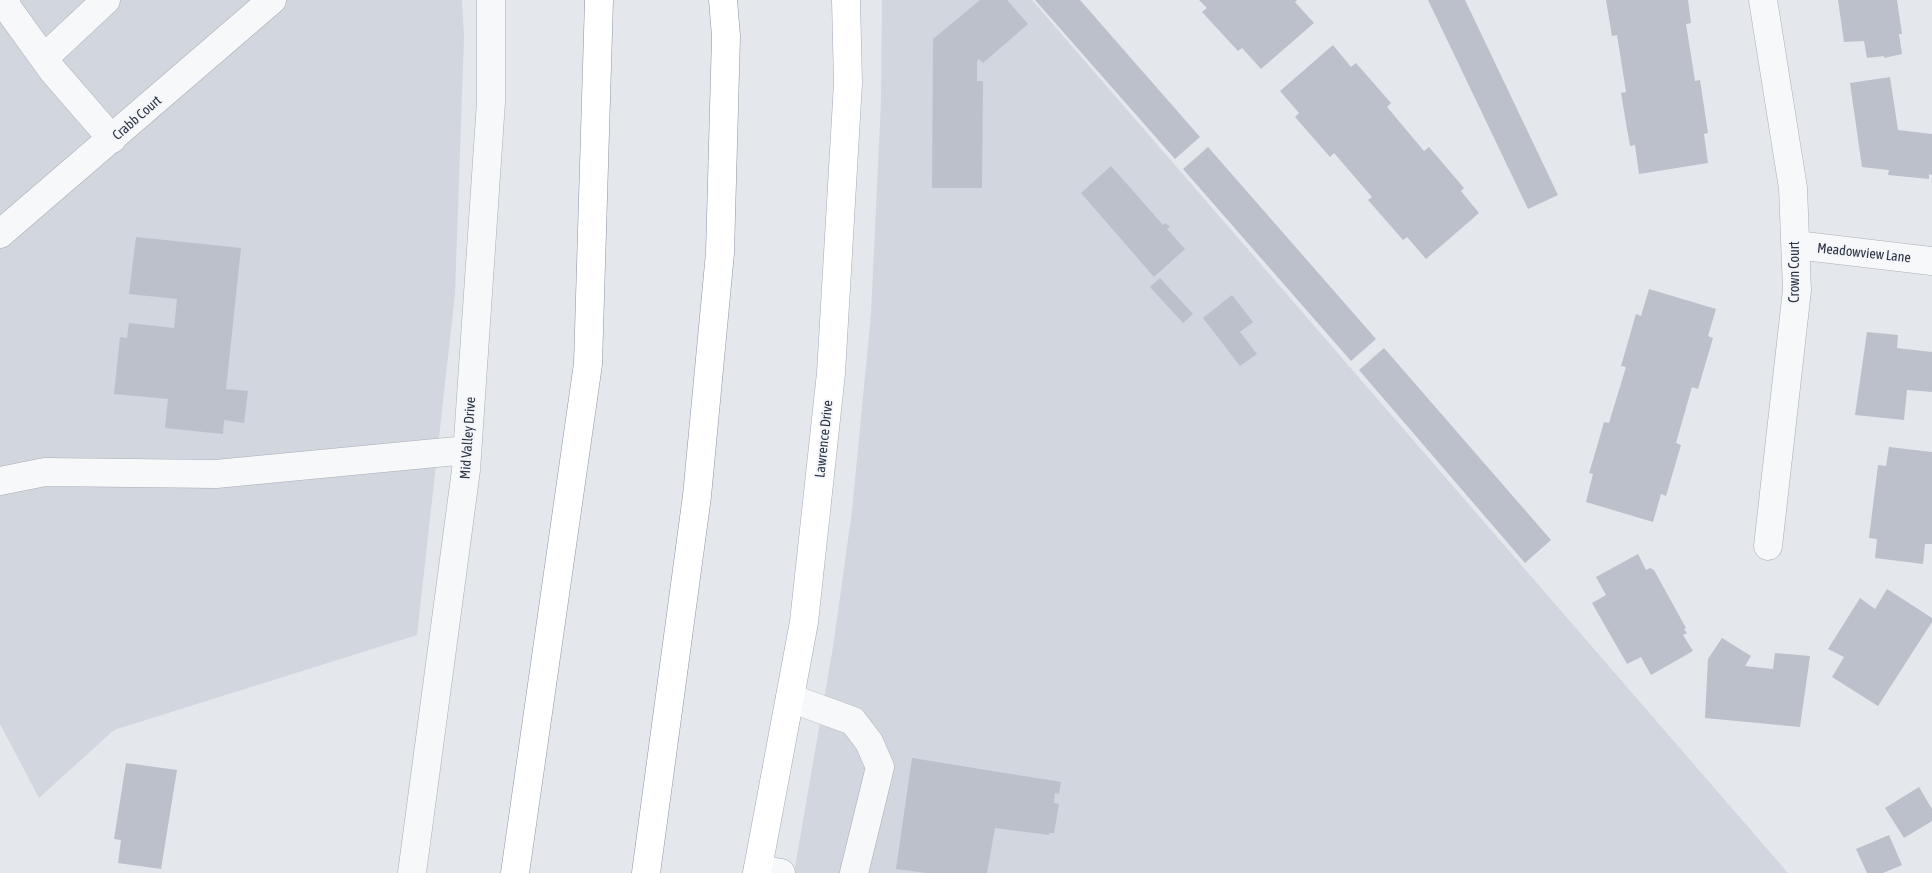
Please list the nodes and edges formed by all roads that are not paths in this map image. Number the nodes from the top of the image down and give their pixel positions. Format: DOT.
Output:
graph roads {
  1 [pos="6,0"];
  2 [pos="106,0"];
  3 [pos="272,0"];
  4 [pos="491,0"];
  5 [pos="599,0"];
  6 [pos="723,0"];
  7 [pos="846,0"];
  8 [pos="1763,0"];
  9 [pos="44,58"];
  10 [pos="112,139"];
  11 [pos="0,234"];
  12 [pos="1796,245"];
  13 [pos="1932,261"];
  14 [pos="467,450"];
  15 [pos="0,481"];
  16 [pos="1768,546"];
  17 [pos="790,698"];
  18 [pos="765,872"];
  19 [pos="412,873"];
  20 [pos="515,873"];
  21 [pos="646,873"];
  22 [pos="854,873"];
  1 -- 9 [label="street"];
  2 -- 9 [label="street"];
  3 -- 10 [label="street, Crabb Court"];
  4 -- 14 [label="street, Mid Valley Drive"];
  5 -- 20 [label="main road"];
  6 -- 21 [label="main road"];
  7 -- 17 [label="main road, Lawrence Drive"];
  8 -- 12 [label="street, Crown Court"];
  9 -- 10 [label="street"];
  10 -- 11 [label="street, Crabb Court"];
  12 -- 13 [label="street, Meadowview Lane"];
  12 -- 16 [label="street, Crown Court"];
  14 -- 15 [label="street"];
  14 -- 19 [label="street, Mid Valley Drive"];
  17 -- 18 [label="main road, Lawrence Drive"];
  17 -- 22 [label="street"];
}
